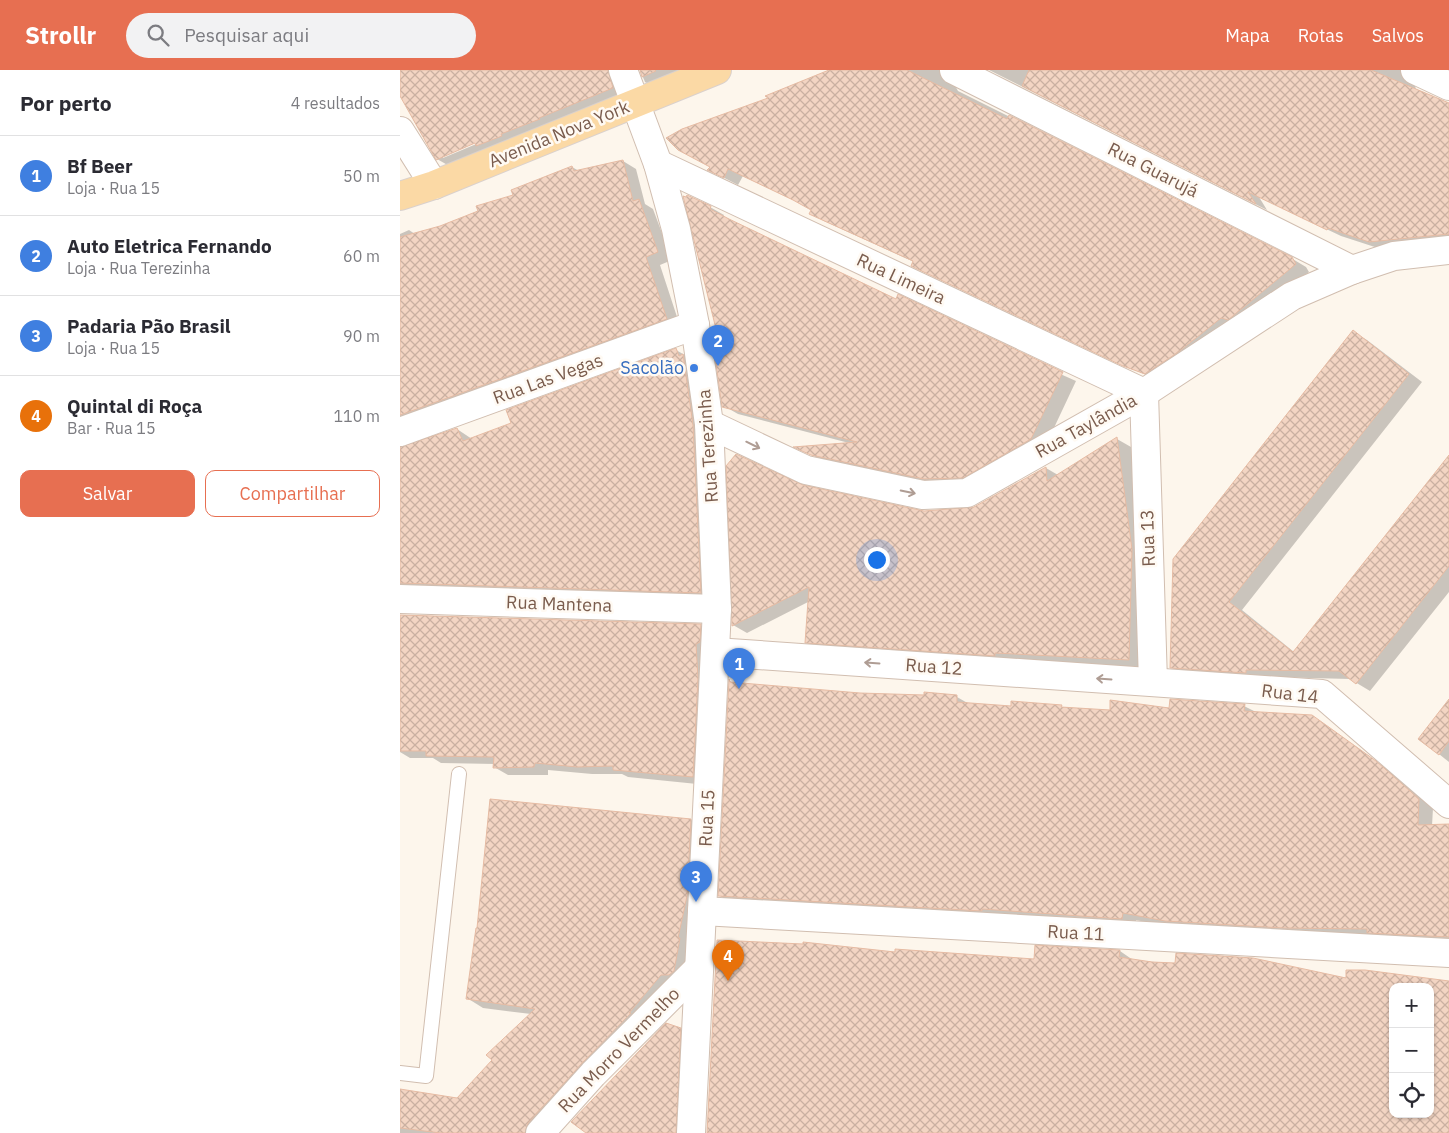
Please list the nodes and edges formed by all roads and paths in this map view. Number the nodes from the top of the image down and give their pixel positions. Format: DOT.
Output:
graph roads {
  1 [pos="623,70"];
  2 [pos="717,70"];
  3 [pos="954,70"];
  4 [pos="1415,70"];
  5 [pos="1449,86"];
  6 [pos="637,102"];
  7 [pos="400,131"];
  8 [pos="658,164"];
  9 [pos="434,185"];
  10 [pos="400,196"];
  11 [pos="1449,250"];
  12 [pos="1352,270"];
  13 [pos="695,326"];
  14 [pos="1144,393"];
  15 [pos="709,424"];
  16 [pos="400,432"];
  17 [pos="400,598"];
  18 [pos="717,609"];
  19 [pos="715,652"];
  20 [pos="1153,682"];
  21 [pos="459,774"];
  22 [pos="1449,804"];
  23 [pos="702,911"];
  24 [pos="1449,952"];
  25 [pos="699,968"];
  26 [pos="400,1074"];
  27 [pos="540,1133"];
  28 [pos="691,1133"];
  1 -- 6 [label="street, Rua Terezinha"];
  2 -- 6 [label="main road, Avenida Nova York"];
  3 -- 12 [label="street, Rua Guarujá"];
  4 -- 5 [label="street"];
  6 -- 8 [label="street, Rua Terezinha"];
  6 -- 9 [label="main road, Avenida Nova York"];
  7 -- 9 [label="street"];
  8 -- 13 [label="street, Rua Terezinha"];
  8 -- 14 [label="street, Rua Limeira"];
  9 -- 10 [label="main road, Avenida Nova York"];
  11 -- 12 [label="street, Rua Taylândia"];
  12 -- 14 [label="street, Rua Taylândia"];
  13 -- 15 [label="street, Rua Terezinha"];
  13 -- 16 [label="street, Rua Las Vegas"];
  15 -- 14 [label="street, Rua Taylândia, one-way"];
  14 -- 20 [label="street, Rua 13"];
  15 -- 18 [label="street, Rua Terezinha"];
  17 -- 18 [label="street, Rua Mantena"];
  18 -- 19 [label="street, Rua Terezinha"];
  20 -- 19 [label="street, Rua 12, one-way"];
  19 -- 23 [label="street, Rua 15"];
  20 -- 22 [label="street, Rua 14"];
  21 -- 26 [label="lane"];
  23 -- 24 [label="street, Rua 11"];
  23 -- 25 [label="street, Rua 15"];
  25 -- 27 [label="street, Rua Morro Vermelho"];
  25 -- 28 [label="street, Rua 15"];
}
